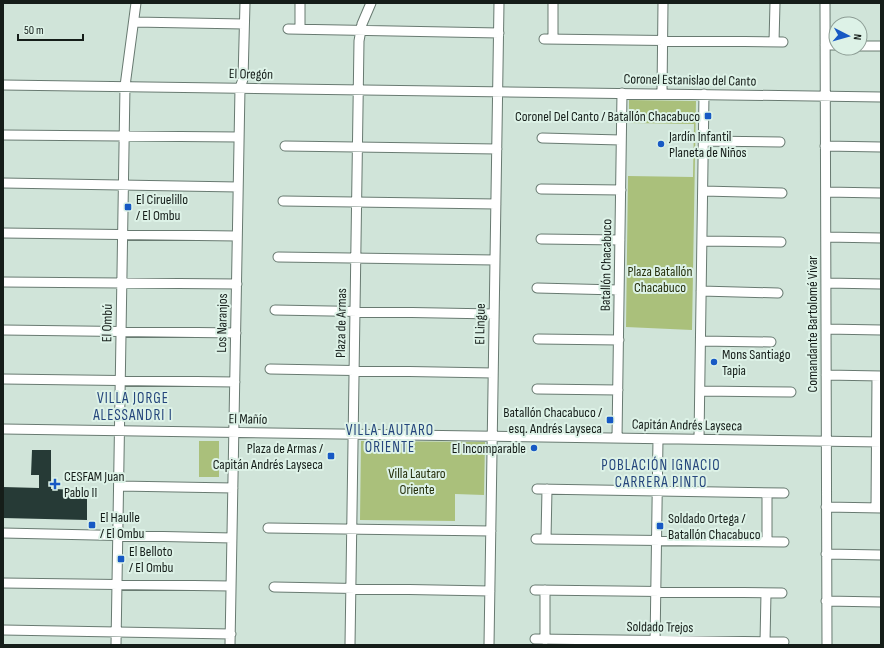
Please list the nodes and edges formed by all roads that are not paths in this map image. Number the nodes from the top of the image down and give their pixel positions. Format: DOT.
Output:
graph roads {
  1 [pos="136,3"];
  2 [pos="244,3"];
  3 [pos="300,3"];
  4 [pos="371,3"];
  5 [pos="499,3"];
  6 [pos="554,3"];
  7 [pos="663,3"];
  8 [pos="775,3"];
  9 [pos="825,3"];
  10 [pos="134,22"];
  11 [pos="244,24"];
  12 [pos="288,29"];
  13 [pos="300,30"];
  14 [pos="360,30"];
  15 [pos="499,33"];
  16 [pos="663,40"];
  17 [pos="825,45"];
  18 [pos="868,46"];
  19 [pos="881,46"];
  20 [pos="3,85"];
  21 [pos="125,86"];
  22 [pos="240,88"];
  23 [pos="358,89"];
  24 [pos="498,91"];
  25 [pos="622,93"];
  26 [pos="662,93"];
  27 [pos="704,94"];
  28 [pos="825,96"];
  29 [pos="881,97"];
  30 [pos="3,135"];
  31 [pos="124,136"];
  32 [pos="239,137"];
  33 [pos="542,138"];
  34 [pos="621,140"];
  35 [pos="703,141"];
  36 [pos="780,142"];
  37 [pos="285,146"];
  38 [pos="825,146"];
  39 [pos="881,146"];
  40 [pos="357,147"];
  41 [pos="497,149"];
  42 [pos="3,183"];
  43 [pos="124,185"];
  44 [pos="238,187"];
  45 [pos="541,189"];
  46 [pos="621,190"];
  47 [pos="702,191"];
  48 [pos="826,192"];
  49 [pos="782,193"];
  50 [pos="881,193"];
  51 [pos="283,201"];
  52 [pos="356,202"];
  53 [pos="496,204"];
  54 [pos="3,233"];
  55 [pos="123,234"];
  56 [pos="237,236"];
  57 [pos="826,237"];
  58 [pos="881,238"];
  59 [pos="541,239"];
  60 [pos="620,240"];
  61 [pos="702,241"];
  62 [pos="781,242"];
  63 [pos="278,257"];
  64 [pos="355,258"];
  65 [pos="495,260"];
  66 [pos="3,282"];
  67 [pos="122,283"];
  68 [pos="826,283"];
  69 [pos="237,284"];
  70 [pos="881,284"];
  71 [pos="537,288"];
  72 [pos="619,290"];
  73 [pos="701,291"];
  74 [pos="778,293"];
  75 [pos="275,310"];
  76 [pos="355,311"];
  77 [pos="494,314"];
  78 [pos="826,328"];
  79 [pos="3,330"];
  80 [pos="881,330"];
  81 [pos="121,332"];
  82 [pos="236,334"];
  83 [pos="538,339"];
  84 [pos="619,340"];
  85 [pos="700,341"];
  86 [pos="771,342"];
  87 [pos="270,369"];
  88 [pos="354,370"];
  89 [pos="493,373"];
  90 [pos="826,375"];
  91 [pos="879,376"];
  92 [pos="3,379"];
  93 [pos="120,380"];
  94 [pos="235,382"];
  95 [pos="538,389"];
  96 [pos="618,390"];
  97 [pos="700,391"];
  98 [pos="790,392"];
  99 [pos="3,430"];
  100 [pos="120,431"];
  101 [pos="234,433"];
  102 [pos="353,434"];
  103 [pos="492,436"];
  104 [pos="617,438"];
  105 [pos="658,439"];
  106 [pos="699,439"];
  107 [pos="826,441"];
  108 [pos="879,442"];
  109 [pos="119,486"];
  110 [pos="233,488"];
  111 [pos="536,489"];
  112 [pos="547,489"];
  113 [pos="657,491"];
  114 [pos="767,493"];
  115 [pos="784,493"];
  116 [pos="826,507"];
  117 [pos="878,508"];
  118 [pos="268,528"];
  119 [pos="352,529"];
  120 [pos="491,531"];
  121 [pos="3,533"];
  122 [pos="118,536"];
  123 [pos="232,538"];
  124 [pos="536,539"];
  125 [pos="546,539"];
  126 [pos="657,540"];
  127 [pos="767,542"];
  128 [pos="784,542"];
  129 [pos="826,554"];
  130 [pos="881,555"];
  131 [pos="3,583"];
  132 [pos="117,584"];
  133 [pos="231,586"];
  134 [pos="274,588"];
  135 [pos="351,589"];
  136 [pos="535,590"];
  137 [pos="545,590"];
  138 [pos="490,591"];
  139 [pos="656,591"];
  140 [pos="766,592"];
  141 [pos="782,593"];
  142 [pos="826,601"];
  143 [pos="881,602"];
  144 [pos="3,630"];
  145 [pos="116,632"];
  146 [pos="230,634"];
  147 [pos="535,640"];
  148 [pos="545,640"];
  149 [pos="765,642"];
  150 [pos="784,642"];
  151 [pos="656,643"];
  152 [pos="116,645"];
  153 [pos="230,645"];
  154 [pos="350,645"];
  155 [pos="489,645"];
  156 [pos="827,645"];
  1 -- 10 [label="street, El Ombú"];
  2 -- 11 [label="street, Los Naranjos"];
  3 -- 13 [label="street"];
  4 -- 14 [label="street, Plaza de Armas"];
  5 -- 15 [label="street, El Lingue"];
  6 -- 16 [label="street"];
  7 -- 16 [label="street"];
  8 -- 16 [label="street"];
  9 -- 17 [label="street, Comandante Bartolomé Vivar"];
  10 -- 11 [label="street"];
  10 -- 21 [label="street, El Ombú"];
  11 -- 22 [label="street, Los Naranjos"];
  12 -- 13 [label="street"];
  13 -- 14 [label="street"];
  14 -- 15 [label="street"];
  14 -- 23 [label="street, Plaza de Armas"];
  15 -- 24 [label="street, El Lingue"];
  16 -- 26 [label="street"];
  17 -- 28 [label="street, Comandante Bartolomé Vivar"];
  18 -- 19 [label="street"];
  20 -- 21 [label="street, El Oregón"];
  21 -- 22 [label="street, El Oregón"];
  21 -- 31 [label="street, El Ombú"];
  22 -- 23 [label="street, El Oregón"];
  22 -- 32 [label="street, Los Naranjos"];
  23 -- 24 [label="street, El Oregón"];
  23 -- 40 [label="street, Plaza de Armas"];
  24 -- 25 [label="street, Coronel Estanislao del Canto"];
  24 -- 41 [label="street, El Lingue"];
  25 -- 26 [label="street, Coronel Estanislao del Canto"];
  25 -- 34 [label="street, Batallón Chacabuco"];
  26 -- 27 [label="street, Coronel Estanislao del Canto"];
  27 -- 28 [label="street, Coronel Estanislao del Canto"];
  27 -- 35 [label="street"];
  28 -- 29 [label="street, Coronel Estanislao del Canto"];
  28 -- 38 [label="street, Comandante Bartolomé Vivar"];
  30 -- 31 [label="street"];
  31 -- 32 [label="street"];
  31 -- 43 [label="street, El Ombú"];
  32 -- 44 [label="street, Los Naranjos"];
  33 -- 34 [label="street"];
  34 -- 46 [label="street, Batallón Chacabuco"];
  35 -- 36 [label="street"];
  35 -- 47 [label="street"];
  37 -- 40 [label="street"];
  38 -- 39 [label="street"];
  38 -- 48 [label="street, Comandante Bartolomé Vivar"];
  40 -- 41 [label="street"];
  40 -- 52 [label="street, Plaza de Armas"];
  41 -- 53 [label="street, El Lingue"];
  42 -- 43 [label="street"];
  43 -- 44 [label="street"];
  43 -- 55 [label="street, El Ombú"];
  44 -- 56 [label="street, Los Naranjos"];
  45 -- 46 [label="street"];
  46 -- 60 [label="street, Batallón Chacabuco"];
  47 -- 49 [label="street"];
  47 -- 61 [label="street"];
  48 -- 50 [label="street"];
  48 -- 57 [label="street, Comandante Bartolomé Vivar"];
  51 -- 52 [label="street"];
  52 -- 53 [label="street"];
  52 -- 64 [label="street, Plaza de Armas"];
  53 -- 65 [label="street, El Lingue"];
  54 -- 55 [label="street"];
  55 -- 56 [label="street"];
  55 -- 67 [label="street, El Ombú"];
  56 -- 69 [label="street, Los Naranjos"];
  57 -- 58 [label="street"];
  57 -- 68 [label="street, Comandante Bartolomé Vivar"];
  59 -- 60 [label="street"];
  60 -- 72 [label="street, Batallón Chacabuco"];
  61 -- 62 [label="street"];
  61 -- 73 [label="street"];
  63 -- 64 [label="street"];
  64 -- 65 [label="street"];
  64 -- 76 [label="street, Plaza de Armas"];
  65 -- 77 [label="street, El Lingue"];
  66 -- 67 [label="street"];
  67 -- 69 [label="street"];
  67 -- 81 [label="street, El Ombú"];
  68 -- 70 [label="street"];
  68 -- 78 [label="street, Comandante Bartolomé Vivar"];
  69 -- 82 [label="street, Los Naranjos"];
  71 -- 72 [label="street"];
  72 -- 84 [label="street, Batallón Chacabuco"];
  73 -- 74 [label="street"];
  73 -- 85 [label="street"];
  75 -- 76 [label="street"];
  76 -- 77 [label="street"];
  76 -- 88 [label="street, Plaza de Armas"];
  77 -- 89 [label="street, El Lingue"];
  78 -- 80 [label="street"];
  78 -- 90 [label="street, Comandante Bartolomé Vivar"];
  79 -- 81 [label="street"];
  81 -- 82 [label="street"];
  81 -- 93 [label="street, El Ombú"];
  82 -- 94 [label="street, Los Naranjos"];
  83 -- 84 [label="street"];
  84 -- 96 [label="street, Batallón Chacabuco"];
  85 -- 86 [label="street"];
  85 -- 97 [label="street"];
  87 -- 88 [label="street"];
  88 -- 89 [label="street"];
  88 -- 102 [label="street, Plaza de Armas"];
  89 -- 103 [label="street, El Lingue"];
  90 -- 91 [label="street"];
  90 -- 107 [label="street, Comandante Bartolomé Vivar"];
  91 -- 108 [label="street"];
  92 -- 93 [label="street"];
  93 -- 94 [label="street"];
  93 -- 100 [label="street, El Ombú"];
  94 -- 101 [label="street, Los Naranjos"];
  95 -- 96 [label="street"];
  96 -- 104 [label="street, Batallón Chacabuco"];
  97 -- 98 [label="street"];
  97 -- 106 [label="street"];
  99 -- 100 [label="street, El Mañío"];
  100 -- 101 [label="street, El Mañío"];
  100 -- 109 [label="street, El Ombú"];
  101 -- 102 [label="street, El Mañío"];
  101 -- 110 [label="street, Los Naranjos"];
  102 -- 103 [label="street, El Mañío"];
  102 -- 119 [label="street, Plaza de Armas"];
  103 -- 104 [label="street, Capitán Andrés Layseca"];
  103 -- 120 [label="street, El Lingue"];
  104 -- 105 [label="street, Capitán Andrés Layseca"];
  105 -- 106 [label="street, Capitán Andrés Layseca"];
  105 -- 113 [label="street"];
  106 -- 107 [label="street, Capitán Andrés Layseca"];
  107 -- 108 [label="street, Capitán Andrés Layseca"];
  107 -- 116 [label="street, Comandante Bartolomé Vivar"];
  108 -- 117 [label="street"];
  109 -- 110 [label="street"];
  109 -- 122 [label="street, El Ombú"];
  110 -- 123 [label="street, Los Naranjos"];
  111 -- 112 [label="street"];
  112 -- 113 [label="street"];
  112 -- 125 [label="street"];
  113 -- 114 [label="street"];
  113 -- 126 [label="street"];
  114 -- 115 [label="street"];
  114 -- 127 [label="street"];
  116 -- 117 [label="street"];
  116 -- 129 [label="street, Comandante Bartolomé Vivar"];
  118 -- 119 [label="street"];
  119 -- 120 [label="street"];
  119 -- 135 [label="street, Plaza de Armas"];
  120 -- 138 [label="street, El Lingue"];
  121 -- 122 [label="street"];
  122 -- 123 [label="street"];
  122 -- 132 [label="street, El Ombú"];
  123 -- 133 [label="street, Los Naranjos"];
  124 -- 125 [label="street"];
  125 -- 126 [label="street"];
  126 -- 127 [label="street"];
  126 -- 139 [label="street"];
  127 -- 128 [label="street"];
  129 -- 130 [label="street"];
  129 -- 142 [label="street, Comandante Bartolomé Vivar"];
  131 -- 132 [label="street"];
  132 -- 133 [label="street"];
  132 -- 145 [label="street, El Ombú"];
  133 -- 146 [label="street, Los Naranjos"];
  134 -- 135 [label="street"];
  135 -- 138 [label="street"];
  135 -- 154 [label="street, Plaza de Armas"];
  136 -- 137 [label="street"];
  137 -- 139 [label="street"];
  137 -- 148 [label="street"];
  138 -- 155 [label="street, El Lingue"];
  139 -- 140 [label="street"];
  139 -- 151 [label="street"];
  140 -- 141 [label="street"];
  140 -- 149 [label="street"];
  142 -- 143 [label="street"];
  142 -- 156 [label="street, Comandante Bartolomé Vivar"];
  144 -- 145 [label="street"];
  145 -- 146 [label="street"];
  145 -- 152 [label="street, El Ombú"];
  146 -- 153 [label="street, Los Naranjos"];
  147 -- 148 [label="street, Soldado Trejos"];
  148 -- 151 [label="street, Soldado Trejos"];
  149 -- 150 [label="street, Soldado Trejos"];
  149 -- 151 [label="street, Soldado Trejos"];
}
